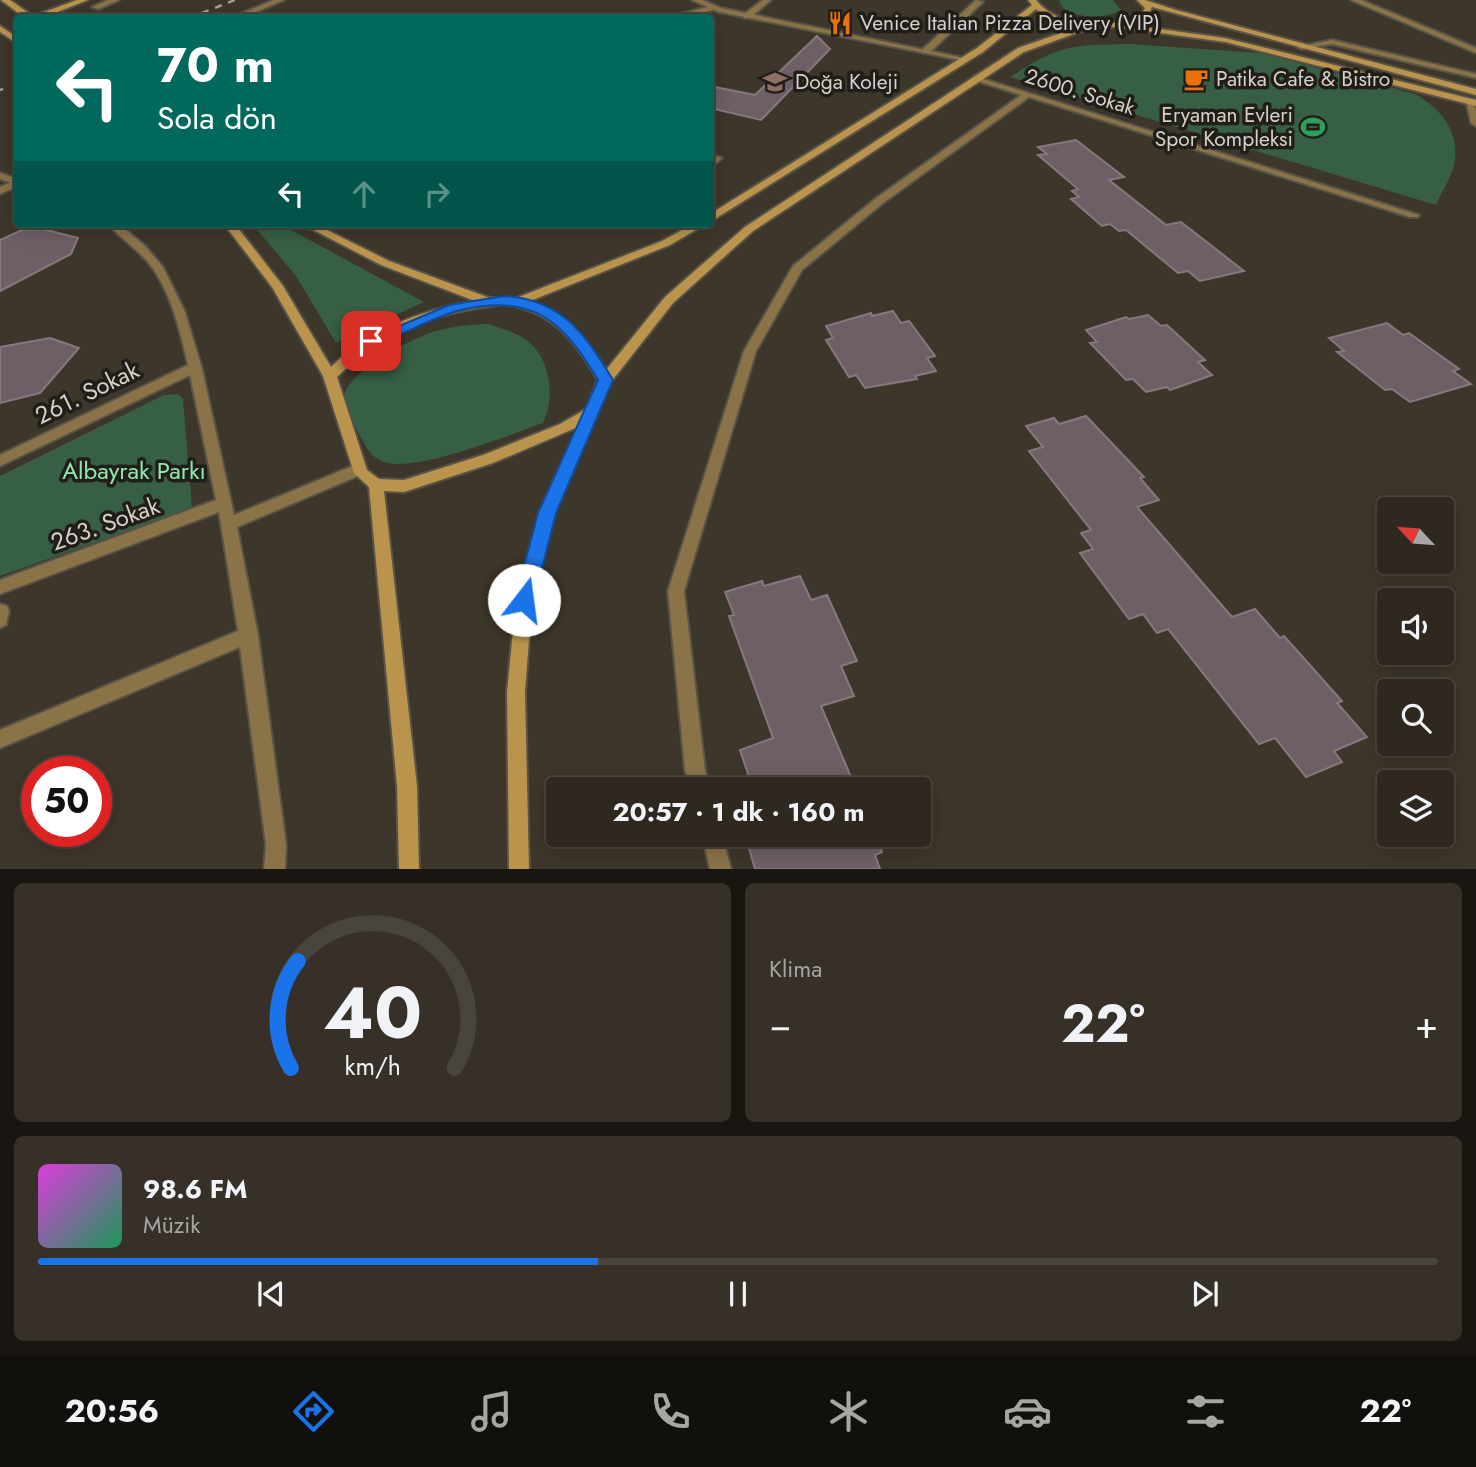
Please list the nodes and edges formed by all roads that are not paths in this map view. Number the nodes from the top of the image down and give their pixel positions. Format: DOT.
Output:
graph roads {
  1 [pos="5,0"];
  2 [pos="84,0"];
  3 [pos="115,0"];
  4 [pos="280,0"];
  5 [pos="696,0"];
  6 [pos="767,0"];
  7 [pos="1355,0"];
  8 [pos="1143,1"];
  9 [pos="979,2"];
  10 [pos="1032,2"];
  11 [pos="96,7"];
  12 [pos="710,8"];
  13 [pos="27,14"];
  14 [pos="44,14"];
  15 [pos="244,14"];
  16 [pos="686,14"];
  17 [pos="747,16"];
  18 [pos="1092,25"];
  19 [pos="1119,26"];
  20 [pos="1301,47"];
  21 [pos="926,51"];
  22 [pos="1476,51"];
  23 [pos="965,59"];
  24 [pos="1476,76"];
  25 [pos="976,78"];
  26 [pos="1476,92"];
  27 [pos="1028,94"];
  28 [pos="1473,103"];
  29 [pos="1476,123"];
  30 [pos="1413,215"];
  31 [pos="714,216"];
  32 [pos="118,228"];
  33 [pos="232,228"];
  34 [pos="315,228"];
  35 [pos="694,228"];
  36 [pos="519,301"];
  37 [pos="489,302"];
  38 [pos="194,367"];
  39 [pos="330,376"];
  40 [pos="605,380"];
  41 [pos="591,412"];
  42 [pos="0,461"];
  43 [pos="360,469"];
  44 [pos="376,485"];
  45 [pos="226,503"];
  46 [pos="230,523"];
  47 [pos="0,587"];
  48 [pos="249,635"];
  49 [pos="0,739"];
  50 [pos="697,777"];
  51 [pos="715,847"];
  52 [pos="274,869"];
  53 [pos="409,869"];
  54 [pos="519,869"];
  55 [pos="721,869"];
  1 -- 13 [label="main road"];
  2 -- 14 [label="main road"];
  3 -- 11 [label="street"];
  4 -- 15 [label="street"];
  5 -- 12 [label="street"];
  6 -- 17 [label="street"];
  7 -- 22 [label="street"];
  8 -- 19 [label="main road"];
  8 -- 20 [label="main road"];
  9 -- 21 [label="street"];
  10 -- 18 [label="main road"];
  10 -- 23 [label="main road"];
  12 -- 16 [label="street"];
  12 -- 17 [label="street"];
  17 -- 21 [label="street"];
  18 -- 19 [label="main road"];
  18 -- 25 [label="main road"];
  19 -- 28 [label="main road"];
  20 -- 24 [label="street"];
  20 -- 26 [label="main road"];
  21 -- 23 [label="street"];
  23 -- 31 [label="main road"];
  25 -- 27 [label="street, 2600. Sokak"];
  25 -- 40 [label="main road"];
  27 -- 30 [label="street, 2600. Sokak"];
  27 -- 50 [label="street"];
  28 -- 29 [label="street"];
  32 -- 38 [label="street"];
  33 -- 39 [label="main road"];
  34 -- 37 [label="main road"];
  35 -- 36 [label="main road"];
  36 -- 37 [label="main road"];
  36 -- 40 [label="main road"];
  37 -- 39 [label="main road"];
  38 -- 42 [label="street, 261. Sokak"];
  38 -- 45 [label="street"];
  39 -- 43 [label="main road"];
  40 -- 41 [label="main road"];
  41 -- 44 [label="main road"];
  41 -- 54 [label="main road"];
  43 -- 44 [label="main road"];
  43 -- 46 [label="street"];
  44 -- 53 [label="main road"];
  45 -- 46 [label="street"];
  45 -- 47 [label="street, 263. Sokak"];
  46 -- 48 [label="street"];
  48 -- 49 [label="street"];
  48 -- 52 [label="street"];
  51 -- 55 [label="street"];
}
